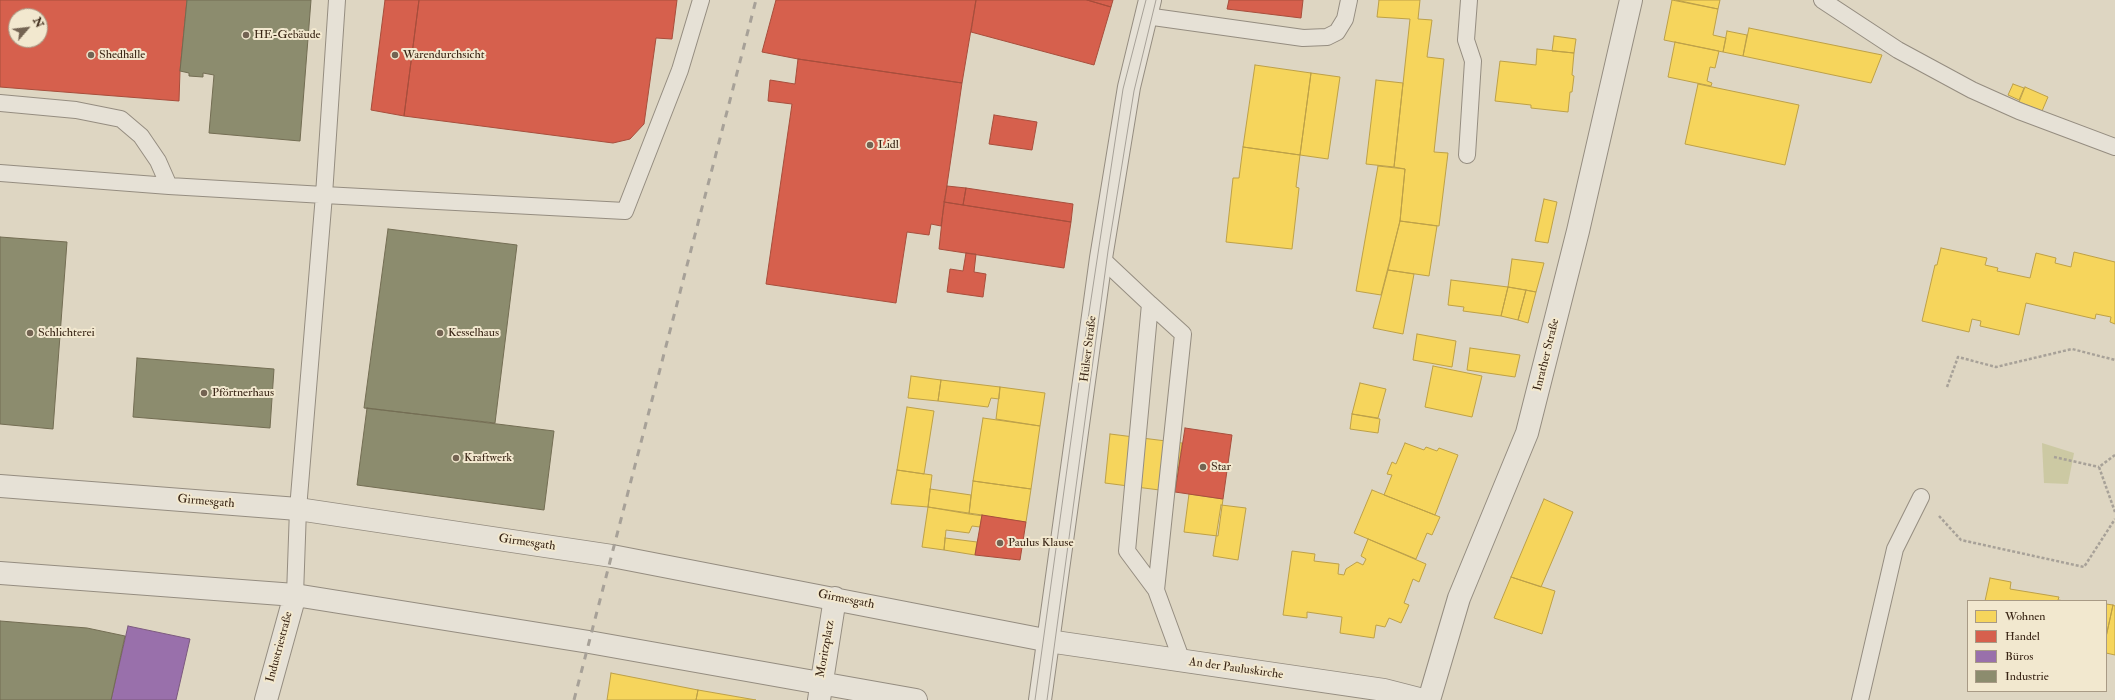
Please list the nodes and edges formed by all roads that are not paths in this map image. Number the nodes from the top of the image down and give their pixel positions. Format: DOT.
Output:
graph roads {
  1 [pos="337,0"];
  2 [pos="701,0"];
  3 [pos="1349,0"];
  4 [pos="1469,0"];
  5 [pos="1631,0"];
  6 [pos="1822,0"];
  7 [pos="1148,8"];
  8 [pos="0,103"];
  9 [pos="2115,147"];
  10 [pos="1467,155"];
  11 [pos="0,173"];
  12 [pos="169,186"];
  13 [pos="324,194"];
  14 [pos="1101,258"];
  15 [pos="1150,304"];
  16 [pos="0,486"];
  17 [pos="1921,497"];
  18 [pos="298,509"];
  19 [pos="0,573"];
  20 [pos="1156,590"];
  21 [pos="295,595"];
  22 [pos="835,598"];
  23 [pos="1048,641"];
  24 [pos="1182,661"];
  25 [pos="820,691"];
  26 [pos="266,700"];
  27 [pos="916,700"];
  28 [pos="1040,700"];
  29 [pos="1423,700"];
  30 [pos="1429,700"];
  31 [pos="1860,700"];
  1 -- 13 [label="lane"];
  2 -- 13 [label="lane"];
  3 -- 7 [label="lane"];
  4 -- 10 [label="lane"];
  5 -- 30 [label="street, Inrather Straße"];
  6 -- 9 [label="lane"];
  7 -- 14 [label="street, Hülser Straße"];
  8 -- 12 [label="lane"];
  11 -- 12 [label="lane"];
  12 -- 13 [label="lane"];
  13 -- 18 [label="lane"];
  14 -- 15 [label="lane"];
  14 -- 23 [label="street, Hülser Straße"];
  15 -- 20 [label="lane"];
  15 -- 20 [label="lane"];
  16 -- 18 [label="street, Girmesgath"];
  17 -- 31 [label="lane"];
  18 -- 21 [label="lane"];
  18 -- 22 [label="street, Girmesgath"];
  19 -- 21 [label="street"];
  20 -- 24 [label="lane"];
  21 -- 25 [label="street"];
  21 -- 26 [label="street, Industriestraße"];
  22 -- 23 [label="street, Girmesgath"];
  22 -- 25 [label="street, Moritzplatz"];
  23 -- 24 [label="street, An der Pauluskirche"];
  23 -- 28 [label="street, Hülser Straße"];
  24 -- 29 [label="street, An der Pauluskirche"];
  25 -- 27 [label="street"];
}
